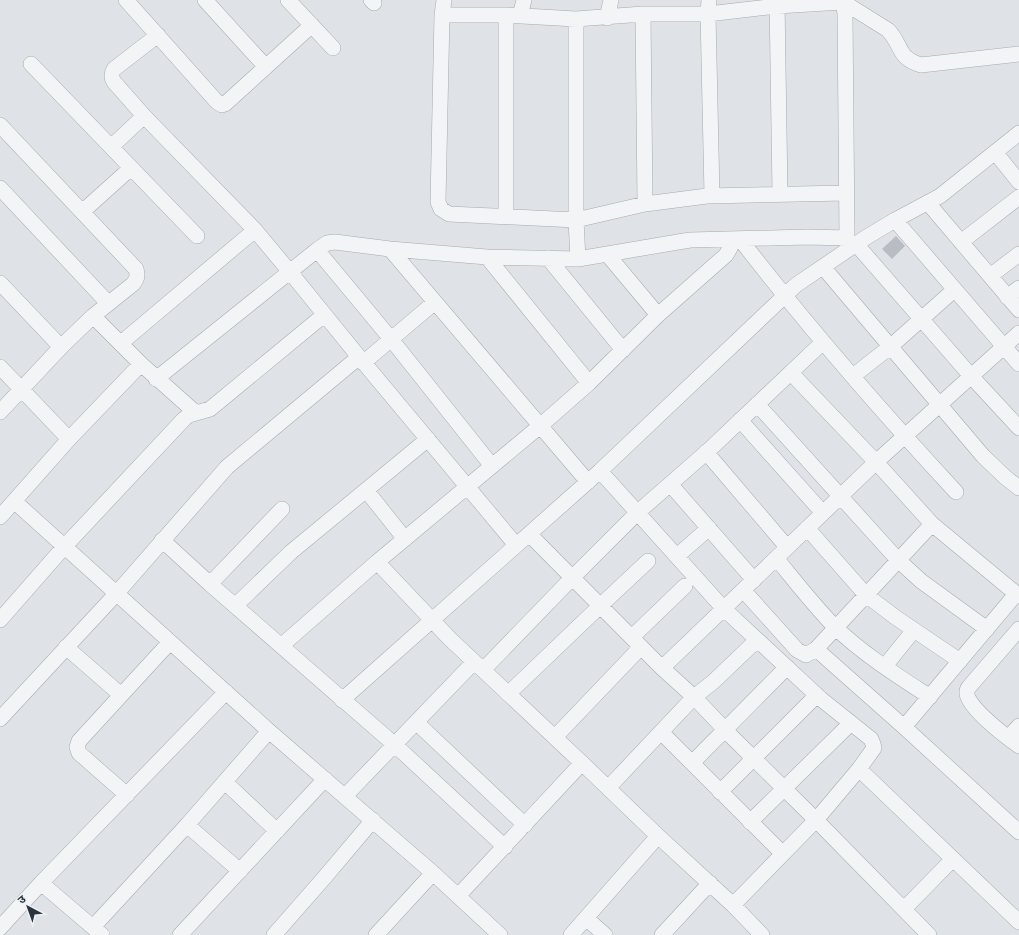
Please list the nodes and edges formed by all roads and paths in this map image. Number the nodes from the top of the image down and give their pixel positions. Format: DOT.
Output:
graph roads {
  1 [pos="126,0"];
  2 [pos="288,0"];
  3 [pos="444,0"];
  4 [pos="524,0"];
  5 [pos="611,0"];
  6 [pos="209,1"];
  7 [pos="843,1"];
  8 [pos="777,3"];
  9 [pos="708,7"];
  10 [pos="643,14"];
  11 [pos="442,15"];
  12 [pos="513,15"];
  13 [pos="607,18"];
  14 [pos="576,19"];
  15 [pos="312,26"];
  16 [pos="158,35"];
  17 [pos="333,48"];
  18 [pos="1019,54"];
  19 [pos="31,64"];
  20 [pos="266,67"];
  21 [pos="144,116"];
  22 [pos="0,125"];
  23 [pos="1019,133"];
  24 [pos="111,147"];
  25 [pos="995,152"];
  26 [pos="131,168"];
  27 [pos="1019,182"];
  28 [pos="846,193"];
  29 [pos="780,194"];
  30 [pos="2,196"];
  31 [pos="712,196"];
  32 [pos="1019,197"];
  33 [pos="928,203"];
  34 [pos="645,204"];
  35 [pos="82,212"];
  36 [pos="506,217"];
  37 [pos="576,220"];
  38 [pos="894,220"];
  39 [pos="255,230"];
  40 [pos="197,236"];
  41 [pos="737,239"];
  42 [pos="961,242"];
  43 [pos="850,244"];
  44 [pos="390,248"];
  45 [pos="317,250"];
  46 [pos="607,254"];
  47 [pos="1019,254"];
  48 [pos="487,257"];
  49 [pos="548,258"];
  50 [pos="578,259"];
  51 [pos="823,267"];
  52 [pos="290,272"];
  53 [pos="990,276"];
  54 [pos="0,283"];
  55 [pos="954,290"];
  56 [pos="1013,292"];
  57 [pos="784,296"];
  58 [pos="435,302"];
  59 [pos="108,303"];
  60 [pos="1019,310"];
  61 [pos="324,315"];
  62 [pos="658,315"];
  63 [pos="93,316"];
  64 [pos="921,319"];
  65 [pos="1019,333"];
  66 [pos="391,339"];
  67 [pos="823,342"];
  68 [pos="121,343"];
  69 [pos="61,347"];
  70 [pos="890,347"];
  71 [pos="1003,347"];
  72 [pos="622,350"];
  73 [pos="361,360"];
  74 [pos="141,364"];
  75 [pos="1019,364"];
  76 [pos="0,367"];
  77 [pos="791,373"];
  78 [pos="853,376"];
  79 [pos="971,376"];
  80 [pos="156,378"];
  81 [pos="589,382"];
  82 [pos="21,389"];
  83 [pos="758,404"];
  84 [pos="939,406"];
  85 [pos="0,412"];
  86 [pos="196,413"];
  87 [pos="740,420"];
  88 [pos="540,426"];
  89 [pos="1019,428"];
  90 [pos="905,436"];
  91 [pos="70,439"];
  92 [pos="428,439"];
  93 [pos="706,452"];
  94 [pos="876,462"];
  95 [pos="492,466"];
  96 [pos="600,471"];
  97 [pos="588,482"];
  98 [pos="670,484"];
  99 [pos="468,487"];
  100 [pos="1019,488"];
  101 [pos="366,490"];
  102 [pos="956,492"];
  103 [pos="840,496"];
  104 [pos="14,501"];
  105 [pos="282,509"];
  106 [pos="637,513"];
  107 [pos="823,513"];
  108 [pos="0,517"];
  109 [pos="932,524"];
  110 [pos="709,528"];
  111 [pos="807,528"];
  112 [pos="529,534"];
  113 [pos="405,539"];
  114 [pos="162,540"];
  115 [pos="516,545"];
  116 [pos="64,547"];
  117 [pos="788,547"];
  118 [pos="677,556"];
  119 [pos="776,558"];
  120 [pos="898,560"];
  121 [pos="648,561"];
  122 [pos="377,562"];
  123 [pos="572,578"];
  124 [pos="754,580"];
  125 [pos="210,584"];
  126 [pos="685,586"];
  127 [pos="743,590"];
  128 [pos="116,594"];
  129 [pos="866,595"];
  130 [pos="1018,595"];
  131 [pos="235,606"];
  132 [pos="600,606"];
  133 [pos="724,609"];
  134 [pos="0,620"];
  135 [pos="432,620"];
  136 [pos="836,627"];
  137 [pos="987,629"];
  138 [pos="1019,629"];
  139 [pos="914,630"];
  140 [pos="757,640"];
  141 [pos="170,642"];
  142 [pos="636,642"];
  143 [pos="280,646"];
  144 [pos="66,647"];
  145 [pos="816,649"];
  146 [pos="960,661"];
  147 [pos="478,666"];
  148 [pos="884,666"];
  149 [pos="662,668"];
  150 [pos="787,668"];
  151 [pos="226,692"];
  152 [pos="508,694"];
  153 [pos="121,695"];
  154 [pos="817,695"];
  155 [pos="930,697"];
  156 [pos="694,698"];
  157 [pos="342,700"];
  158 [pos="0,719"];
  159 [pos="417,723"];
  160 [pos="851,723"];
  161 [pos="1019,726"];
  162 [pos="904,727"];
  163 [pos="724,730"];
  164 [pos="269,731"];
  165 [pos="661,732"];
  166 [pos="555,737"];
  167 [pos="1014,742"];
  168 [pos="395,745"];
  169 [pos="753,758"];
  170 [pos="582,763"];
  171 [pos="692,763"];
  172 [pos="859,769"];
  173 [pos="325,779"];
  174 [pos="225,782"];
  175 [pos="608,788"];
  176 [pos="785,789"];
  177 [pos="720,792"];
  178 [pos="127,795"];
  179 [pos="345,796"];
  180 [pos="373,820"];
  181 [pos="816,820"];
  182 [pos="750,822"];
  183 [pos="187,824"];
  184 [pos="525,825"];
  185 [pos="277,831"];
  186 [pos="1019,832"];
  187 [pos="658,836"];
  188 [pos="504,847"];
  189 [pos="783,854"];
  190 [pos="953,859"];
  191 [pos="240,871"];
  192 [pos="433,873"];
  193 [pos="40,883"];
  194 [pos="710,883"];
  195 [pos="458,896"];
  196 [pos="733,905"];
  197 [pos="904,909"];
  198 [pos="586,918"];
  199 [pos="1019,922"];
  200 [pos="0,928"];
  201 [pos="98,931"];
  202 [pos="278,934"];
  203 [pos="180,935"];
  204 [pos="376,935"];
  205 [pos="500,935"];
  206 [pos="570,935"];
  207 [pos="605,935"];
  208 [pos="662,935"];
  209 [pos="762,935"];
  210 [pos="929,935"];
  1 -- 16 [label="street"];
  2 -- 15 [label="street"];
  3 -- 11 [label="street"];
  4 -- 12 [label="street"];
  5 -- 13 [label="street"];
  6 -- 20 [label="street"];
  7 -- 8 [label="street"];
  7 -- 18 [label="street"];
  7 -- 28 [label="street"];
  8 -- 9 [label="street"];
  8 -- 29 [label="street"];
  9 -- 10 [label="street"];
  9 -- 31 [label="street"];
  10 -- 13 [label="street"];
  10 -- 34 [label="street"];
  11 -- 12 [label="street"];
  11 -- 36 [label="street"];
  12 -- 14 [label="street"];
  12 -- 36 [label="street"];
  13 -- 14 [label="street"];
  14 -- 37 [label="street"];
  15 -- 17 [label="street"];
  15 -- 20 [label="street"];
  16 -- 20 [label="street"];
  16 -- 21 [label="street"];
  19 -- 24 [label="street"];
  21 -- 24 [label="street"];
  21 -- 39 [label="street"];
  22 -- 35 [label="street"];
  23 -- 25 [label="street"];
  24 -- 26 [label="street"];
  25 -- 27 [label="street"];
  25 -- 33 [label="street"];
  26 -- 35 [label="street"];
  26 -- 40 [label="street"];
  28 -- 29 [label="street"];
  28 -- 43 [label="street"];
  29 -- 31 [label="street"];
  30 -- 59 [label="street"];
  31 -- 34 [label="street"];
  32 -- 42 [label="street"];
  33 -- 38 [label="street"];
  33 -- 42 [label="street"];
  34 -- 37 [label="street"];
  35 -- 59 [label="street"];
  36 -- 37 [label="street"];
  37 -- 50 [label="street"];
  38 -- 43 [label="street"];
  38 -- 55 [label="street"];
  39 -- 52 [label="street"];
  39 -- 68 [label="street"];
  41 -- 43 [label="street"];
  41 -- 46 [label="street"];
  41 -- 57 [label="street"];
  41 -- 62 [label="street"];
  42 -- 53 [label="street"];
  43 -- 51 [label="street"];
  43 -- 64 [label="street"];
  44 -- 45 [label="street"];
  44 -- 48 [label="street"];
  44 -- 58 [label="street"];
  45 -- 52 [label="street"];
  45 -- 66 [label="street"];
  46 -- 50 [label="street"];
  46 -- 62 [label="street"];
  47 -- 53 [label="street"];
  48 -- 49 [label="street"];
  48 -- 81 [label="street"];
  49 -- 50 [label="street"];
  49 -- 72 [label="street"];
  51 -- 57 [label="street"];
  51 -- 70 [label="street"];
  52 -- 61 [label="street"];
  52 -- 80 [label="street"];
  53 -- 56 [label="street"];
  54 -- 69 [label="street"];
  55 -- 64 [label="street"];
  55 -- 71 [label="street"];
  56 -- 60 [label="street"];
  57 -- 67 [label="street"];
  57 -- 96 [label="street"];
  58 -- 66 [label="street"];
  58 -- 88 [label="street"];
  59 -- 63 [label="street"];
  61 -- 73 [label="street"];
  61 -- 86 [label="street"];
  62 -- 72 [label="street"];
  63 -- 68 [label="street"];
  63 -- 69 [label="street"];
  64 -- 70 [label="street"];
  64 -- 79 [label="street"];
  65 -- 71 [label="street"];
  66 -- 73 [label="street"];
  66 -- 95 [label="street"];
  67 -- 77 [label="street"];
  67 -- 78 [label="street"];
  68 -- 74 [label="street"];
  69 -- 82 [label="street"];
  70 -- 78 [label="street"];
  70 -- 84 [label="street"];
  71 -- 75 [label="street"];
  71 -- 79 [label="street"];
  72 -- 81 [label="street"];
  73 -- 92 [label="street"];
  73 -- 114 [label="street"];
  74 -- 80 [label="street"];
  74 -- 91 [label="street"];
  76 -- 82 [label="street"];
  77 -- 83 [label="street"];
  77 -- 94 [label="street"];
  78 -- 90 [label="street"];
  79 -- 84 [label="street"];
  79 -- 89 [label="street"];
  80 -- 86 [label="street"];
  81 -- 88 [label="street"];
  82 -- 85 [label="street"];
  82 -- 91 [label="street"];
  83 -- 87 [label="street"];
  83 -- 103 [label="street"];
  84 -- 90 [label="street"];
  84 -- 100 [label="street"];
  86 -- 116 [label="street"];
  87 -- 93 [label="street"];
  87 -- 107 [label="street"];
  88 -- 95 [label="street"];
  88 -- 97 [label="street"];
  90 -- 94 [label="street"];
  90 -- 102 [label="street"];
  91 -- 104 [label="street"];
  92 -- 99 [label="street"];
  92 -- 101 [label="street"];
  93 -- 98 [label="street"];
  93 -- 117 [label="street"];
  94 -- 103 [label="street"];
  94 -- 109 [label="street"];
  95 -- 99 [label="street"];
  96 -- 97 [label="street"];
  96 -- 106 [label="street"];
  97 -- 112 [label="street"];
  98 -- 106 [label="street"];
  98 -- 110 [label="street"];
  99 -- 113 [label="street"];
  99 -- 115 [label="street"];
  101 -- 113 [label="street"];
  101 -- 131 [label="street"];
  103 -- 107 [label="street"];
  103 -- 120 [label="street"];
  104 -- 108 [label="street"];
  104 -- 116 [label="street"];
  105 -- 125 [label="street"];
  106 -- 118 [label="street"];
  106 -- 123 [label="street"];
  107 -- 111 [label="street"];
  109 -- 120 [label="street"];
  109 -- 130 [label="street"];
  110 -- 118 [label="street"];
  110 -- 124 [label="street"];
  111 -- 117 [label="street"];
  111 -- 129 [label="street"];
  112 -- 115 [label="street"];
  112 -- 123 [label="street"];
  113 -- 122 [label="street"];
  114 -- 125 [label="street"];
  114 -- 128 [label="street"];
  115 -- 135 [label="street"];
  116 -- 128 [label="street"];
  116 -- 134 [label="street"];
  117 -- 119 [label="street"];
  118 -- 133 [label="street"];
  119 -- 124 [label="street"];
  119 -- 136 [label="street"];
  120 -- 129 [label="street"];
  120 -- 137 [label="street"];
  121 -- 132 [label="street"];
  122 -- 135 [label="street"];
  122 -- 143 [label="street"];
  123 -- 132 [label="street"];
  123 -- 147 [label="street"];
  124 -- 127 [label="street"];
  125 -- 131 [label="street"];
  126 -- 142 [label="street"];
  127 -- 133 [label="street"];
  127 -- 145 [label="street"];
  128 -- 141 [label="street"];
  128 -- 144 [label="street"];
  129 -- 136 [label="street"];
  129 -- 139 [label="street"];
  130 -- 137 [label="street"];
  131 -- 143 [label="street"];
  132 -- 142 [label="street"];
  132 -- 152 [label="street"];
  133 -- 140 [label="street"];
  133 -- 149 [label="street"];
  135 -- 147 [label="street"];
  135 -- 157 [label="street"];
  136 -- 145 [label="street"];
  136 -- 148 [label="street"];
  137 -- 146 [label="street"];
  138 -- 167 [label="street"];
  139 -- 146 [label="street"];
  139 -- 148 [label="street"];
  140 -- 150 [label="street"];
  140 -- 156 [label="street"];
  141 -- 151 [label="street"];
  141 -- 153 [label="street"];
  142 -- 149 [label="street"];
  142 -- 166 [label="street"];
  143 -- 157 [label="street"];
  144 -- 153 [label="street"];
  144 -- 158 [label="street"];
  145 -- 162 [label="street"];
  146 -- 155 [label="street"];
  147 -- 152 [label="street"];
  147 -- 159 [label="street"];
  148 -- 155 [label="street"];
  149 -- 156 [label="street"];
  150 -- 154 [label="street"];
  150 -- 163 [label="street"];
  151 -- 164 [label="street"];
  151 -- 178 [label="street"];
  152 -- 166 [label="street"];
  153 -- 178 [label="street"];
  154 -- 160 [label="street"];
  154 -- 169 [label="street"];
  155 -- 162 [label="street"];
  156 -- 163 [label="street"];
  156 -- 165 [label="street"];
  157 -- 168 [label="street"];
  159 -- 168 [label="street"];
  159 -- 184 [label="street"];
  160 -- 172 [label="street"];
  160 -- 176 [label="street"];
  161 -- 167 [label="street"];
  162 -- 186 [label="street"];
  163 -- 169 [label="street"];
  163 -- 171 [label="street"];
  164 -- 173 [label="street"];
  164 -- 174 [label="street"];
  165 -- 171 [label="street"];
  165 -- 175 [label="street"];
  166 -- 170 [label="street"];
  168 -- 179 [label="street"];
  168 -- 188 [label="street"];
  169 -- 176 [label="street"];
  169 -- 177 [label="street"];
  170 -- 175 [label="street"];
  170 -- 184 [label="street"];
  171 -- 177 [label="street"];
  172 -- 181 [label="street"];
  172 -- 190 [label="street"];
  173 -- 179 [label="street"];
  173 -- 185 [label="street"];
  174 -- 183 [label="street"];
  174 -- 185 [label="street"];
  175 -- 187 [label="street"];
  176 -- 181 [label="street"];
  176 -- 182 [label="street"];
  177 -- 182 [label="street"];
  178 -- 193 [label="street"];
  179 -- 180 [label="street"];
  180 -- 192 [label="street"];
  180 -- 202 [label="street"];
  181 -- 189 [label="street"];
  181 -- 197 [label="street"];
  182 -- 189 [label="street"];
  183 -- 191 [label="street"];
  183 -- 201 [label="street"];
  184 -- 188 [label="street"];
  185 -- 191 [label="street"];
  187 -- 194 [label="street"];
  187 -- 198 [label="street"];
  188 -- 195 [label="street"];
  189 -- 196 [label="street"];
  190 -- 197 [label="street"];
  190 -- 199 [label="street"];
  191 -- 203 [label="street"];
  192 -- 195 [label="street"];
  192 -- 204 [label="street"];
  193 -- 200 [label="street"];
  193 -- 201 [label="street"];
  194 -- 196 [label="street"];
  194 -- 208 [label="street"];
  195 -- 205 [label="street"];
  196 -- 209 [label="street"];
  197 -- 210 [label="street"];
  198 -- 206 [label="street"];
  198 -- 207 [label="street"];
}
